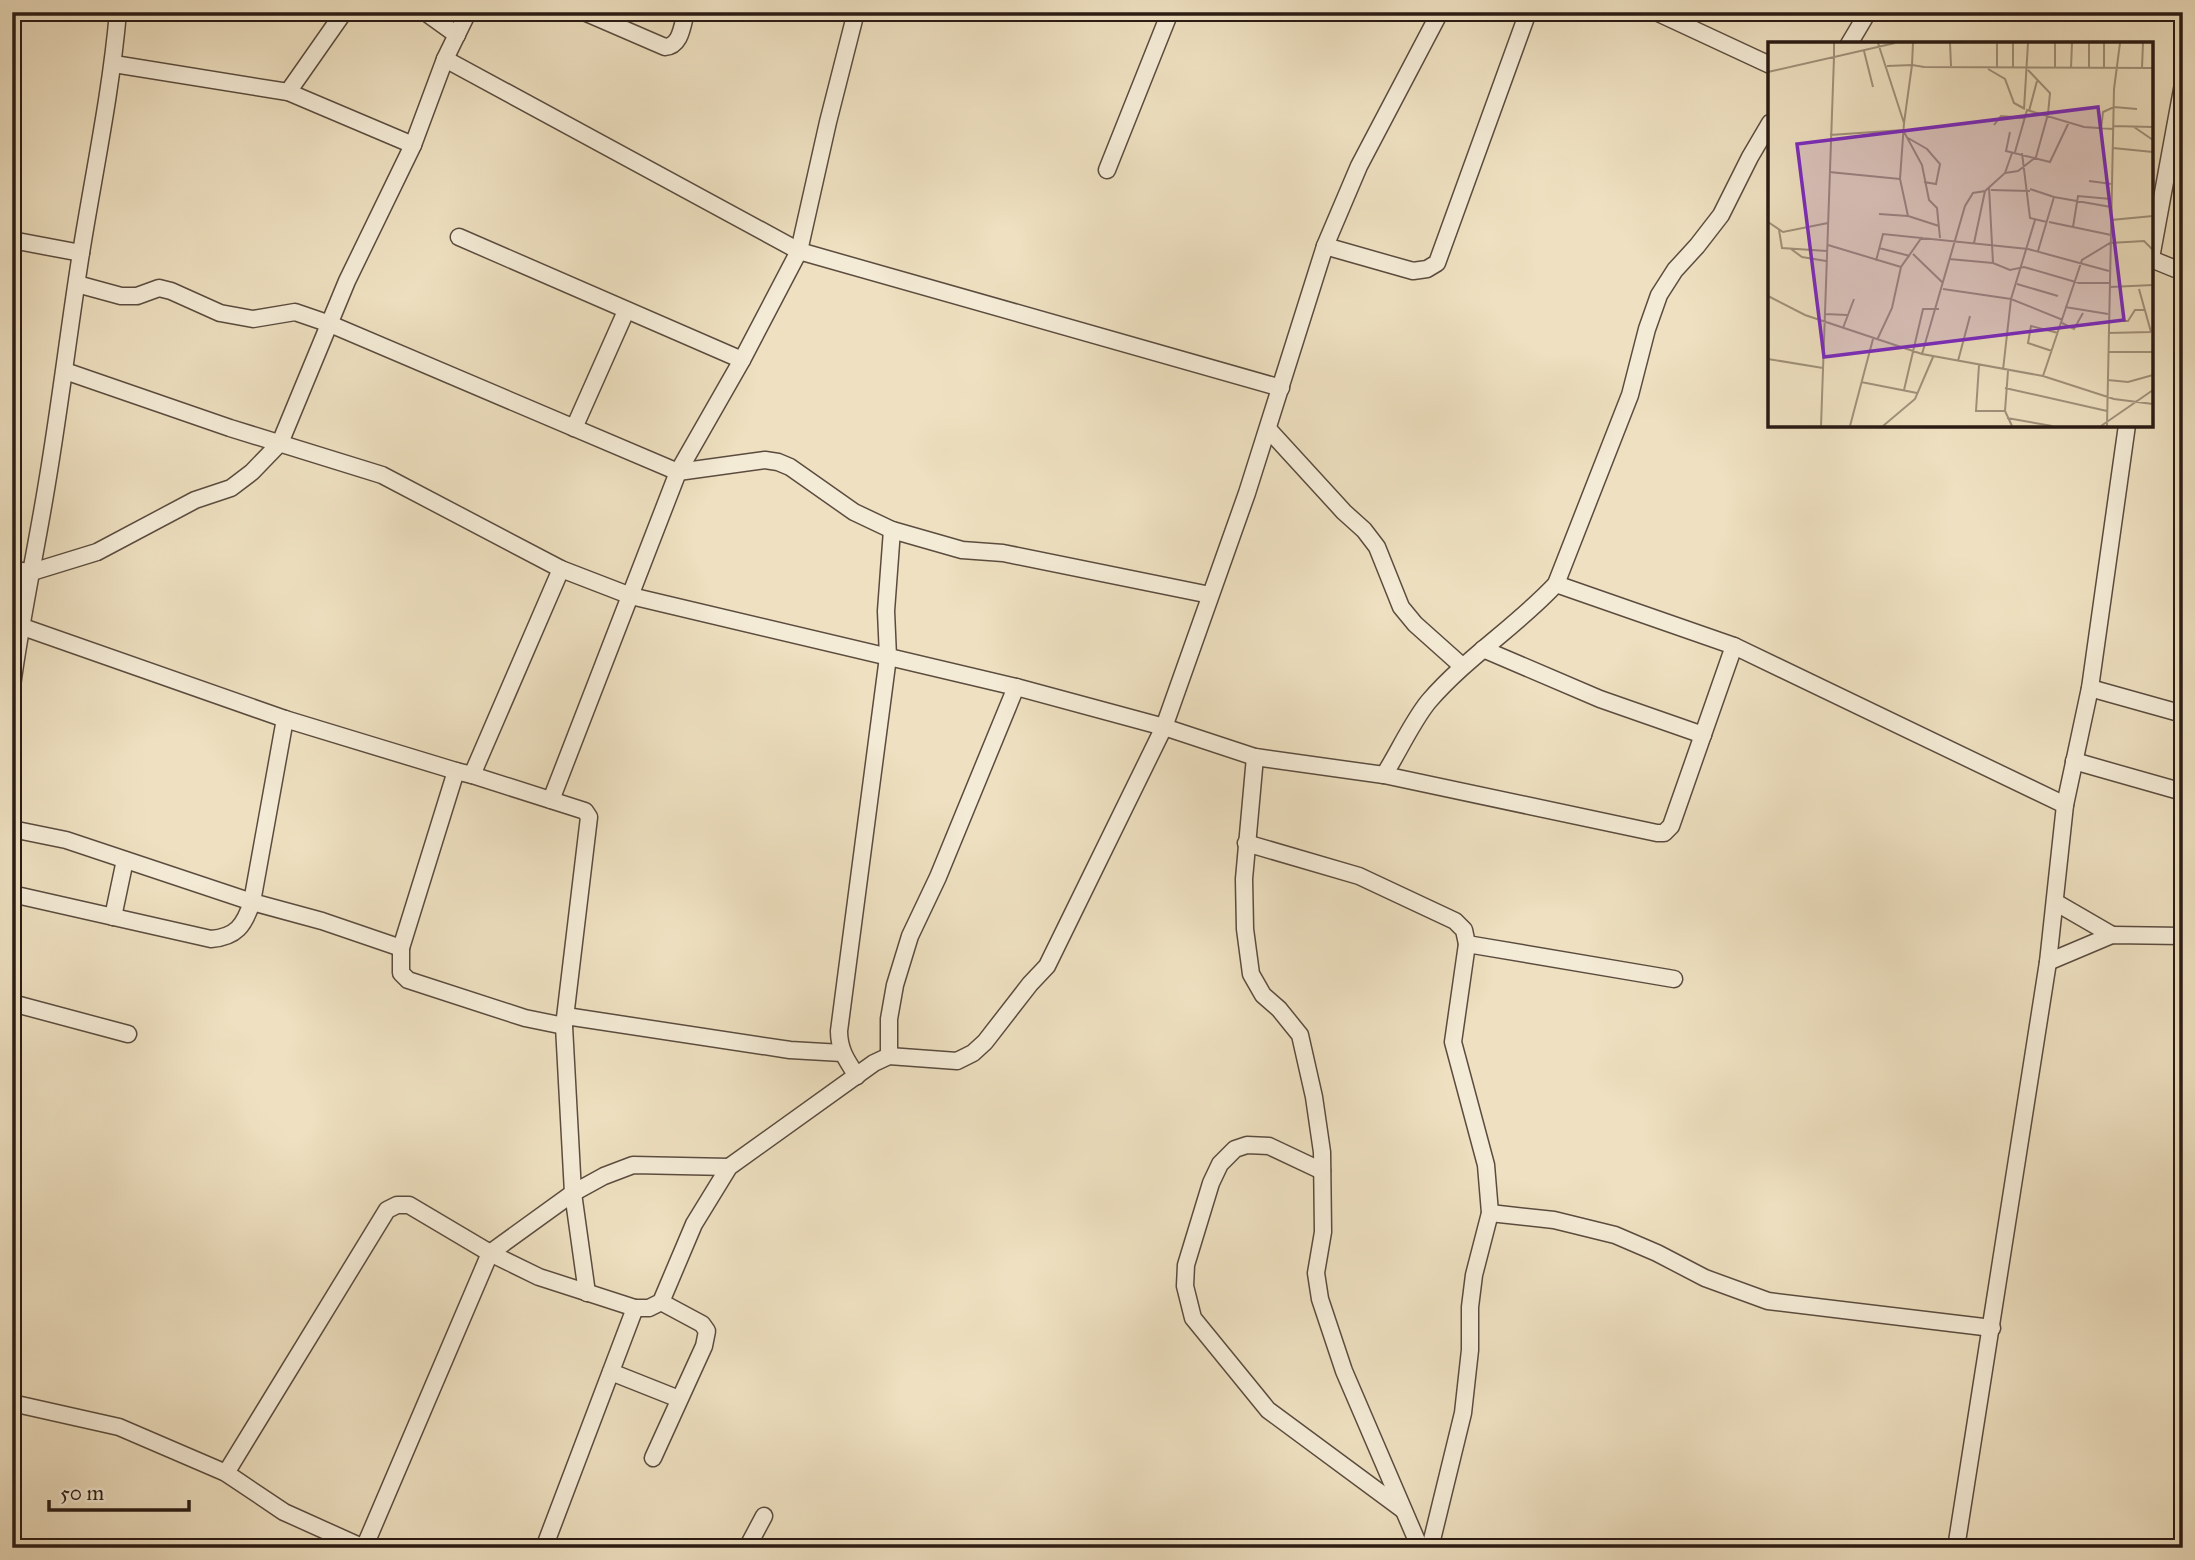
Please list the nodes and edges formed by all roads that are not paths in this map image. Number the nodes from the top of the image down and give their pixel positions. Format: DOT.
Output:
graph roads {
  1 [pos="118,12"];
  2 [pos="344,12"];
  3 [pos="425,12"];
  4 [pos="468,12"];
  5 [pos="584,12"];
  6 [pos="686,12"];
  7 [pos="856,12"];
  8 [pos="1170,12"];
  9 [pos="1440,12"];
  10 [pos="1528,12"];
  11 [pos="1656,12"];
  12 [pos="1868,12"];
  13 [pos="457,36"];
  14 [pos="1850,42"];
  15 [pos="444,60"];
  16 [pos="114,64"];
  17 [pos="1768,64"];
  18 [pos="2183,84"];
  19 [pos="288,92"];
  20 [pos="1768,126"];
  21 [pos="413,145"];
  22 [pos="1107,170"];
  23 [pos="459,237"];
  24 [pos="12,240"];
  25 [pos="1325,246"];
  26 [pos="2153,247"];
  27 [pos="799,251"];
  28 [pos="81,253"];
  29 [pos="2153,259"];
  30 [pos="2183,272"];
  31 [pos="77,284"];
  32 [pos="626,311"];
  33 [pos="330,324"];
  34 [pos="742,360"];
  35 [pos="65,371"];
  36 [pos="1281,388"];
  37 [pos="2127,427"];
  38 [pos="574,428"];
  39 [pos="1268,429"];
  40 [pos="280,443"];
  41 [pos="678,472"];
  42 [pos="892,530"];
  43 [pos="561,569"];
  44 [pos="12,570"];
  45 [pos="32,572"];
  46 [pos="1556,584"];
  47 [pos="631,596"];
  48 [pos="1210,596"];
  49 [pos="20,626"];
  50 [pos="1734,646"];
  51 [pos="1483,649"];
  52 [pos="888,657"];
  53 [pos="1462,666"];
  54 [pos="12,686"];
  55 [pos="1016,687"];
  56 [pos="2090,688"];
  57 [pos="2183,714"];
  58 [pos="285,719"];
  59 [pos="1164,727"];
  60 [pos="1703,735"];
  61 [pos="1255,757"];
  62 [pos="2074,761"];
  63 [pos="464,773"];
  64 [pos="1384,775"];
  65 [pos="2183,792"];
  66 [pos="551,800"];
  67 [pos="2065,804"];
  68 [pos="12,829"];
  69 [pos="1246,843"];
  70 [pos="125,860"];
  71 [pos="12,894"];
  72 [pos="252,902"];
  73 [pos="2054,902"];
  74 [pos="113,917"];
  75 [pos="2112,935"];
  76 [pos="2183,936"];
  77 [pos="1467,944"];
  78 [pos="401,948"];
  79 [pos="2048,962"];
  80 [pos="1674,979"];
  81 [pos="12,1003"];
  82 [pos="565,1021"];
  83 [pos="128,1034"];
  84 [pos="842,1053"];
  85 [pos="889,1056"];
  86 [pos="856,1076"];
  87 [pos="729,1167"];
  88 [pos="1322,1171"];
  89 [pos="573,1193"];
  90 [pos="1490,1213"];
  91 [pos="490,1253"];
  92 [pos="587,1293"];
  93 [pos="661,1302"];
  94 [pos="635,1308"];
  95 [pos="1992,1328"];
  96 [pos="611,1372"];
  97 [pos="679,1399"];
  98 [pos="12,1403"];
  99 [pos="653,1458"];
  100 [pos="226,1473"];
  101 [pos="1404,1510"];
  102 [pos="764,1516"];
  103 [pos="550,1547"];
  104 [pos="364,1548"];
  105 [pos="747,1548"];
  106 [pos="1420,1548"];
  107 [pos="1430,1548"];
  108 [pos="1956,1548"];
  1 -- 16 [label="street"];
  2 -- 19 [label="street"];
  3 -- 13 [label="street"];
  4 -- 13 [label="street"];
  5 -- 6 [label="street"];
  7 -- 27 [label="street"];
  8 -- 22 [label="street"];
  9 -- 25 [label="street"];
  10 -- 25 [label="street"];
  11 -- 17 [label="street"];
  12 -- 14 [label="street"];
  13 -- 15 [label="street"];
  15 -- 21 [label="street"];
  15 -- 27 [label="street"];
  16 -- 19 [label="street"];
  16 -- 28 [label="street"];
  18 -- 26 [label="street"];
  19 -- 21 [label="street"];
  20 -- 46 [label="street"];
  21 -- 33 [label="street"];
  23 -- 32 [label="street"];
  24 -- 28 [label="street"];
  25 -- 36 [label="street"];
  27 -- 34 [label="street"];
  27 -- 36 [label="street"];
  28 -- 31 [label="street"];
  29 -- 30 [label="street"];
  31 -- 33 [label="street"];
  31 -- 35 [label="street"];
  32 -- 34 [label="street"];
  32 -- 38 [label="street"];
  33 -- 38 [label="street"];
  33 -- 40 [label="street"];
  34 -- 41 [label="street"];
  35 -- 40 [label="street"];
  35 -- 45 [label="street"];
  36 -- 39 [label="street"];
  37 -- 56 [label="street"];
  38 -- 41 [label="street"];
  39 -- 48 [label="street"];
  39 -- 53 [label="street"];
  40 -- 43 [label="street"];
  40 -- 45 [label="street"];
  41 -- 42 [label="street"];
  41 -- 47 [label="street"];
  42 -- 48 [label="street"];
  42 -- 52 [label="street"];
  43 -- 47 [label="street"];
  43 -- 63 [label="street"];
  44 -- 45 [label="street"];
  45 -- 49 [label="street"];
  46 -- 50 [label="street"];
  46 -- 51 [label="street"];
  47 -- 52 [label="street"];
  47 -- 66 [label="street"];
  48 -- 59 [label="street"];
  49 -- 54 [label="street"];
  49 -- 58 [label="street"];
  50 -- 60 [label="street"];
  50 -- 67 [label="street"];
  51 -- 53 [label="street"];
  51 -- 60 [label="street"];
  52 -- 55 [label="street"];
  52 -- 84 [label="street"];
  53 -- 64 [label="street"];
  55 -- 59 [label="street"];
  55 -- 85 [label="street"];
  56 -- 57 [label="street"];
  56 -- 62 [label="street"];
  58 -- 63 [label="street"];
  58 -- 72 [label="street"];
  59 -- 61 [label="street"];
  59 -- 85 [label="street"];
  60 -- 64 [label="street"];
  61 -- 64 [label="street"];
  61 -- 69 [label="street"];
  62 -- 65 [label="street"];
  62 -- 67 [label="street"];
  63 -- 66 [label="street"];
  63 -- 78 [label="street"];
  66 -- 82 [label="street"];
  67 -- 73 [label="street"];
  68 -- 70 [label="street"];
  69 -- 77 [label="street"];
  69 -- 88 [label="street"];
  70 -- 72 [label="street"];
  70 -- 74 [label="street"];
  71 -- 74 [label="street"];
  72 -- 74 [label="street"];
  72 -- 78 [label="street"];
  73 -- 75 [label="street"];
  73 -- 79 [label="street"];
  75 -- 76 [label="street"];
  75 -- 79 [label="street"];
  77 -- 80 [label="street"];
  77 -- 90 [label="street"];
  78 -- 82 [label="street"];
  79 -- 95 [label="street"];
  81 -- 83 [label="street"];
  82 -- 84 [label="street"];
  82 -- 89 [label="street"];
  84 -- 86 [label="street"];
  85 -- 86 [label="street"];
  86 -- 87 [label="street"];
  87 -- 89 [label="street"];
  87 -- 93 [label="street"];
  88 -- 101 [label="street"];
  88 -- 101 [label="street"];
  89 -- 91 [label="street"];
  89 -- 92 [label="street"];
  90 -- 95 [label="street"];
  90 -- 107 [label="street"];
  91 -- 92 [label="street"];
  91 -- 100 [label="street"];
  91 -- 104 [label="street"];
  92 -- 94 [label="street"];
  93 -- 94 [label="street"];
  93 -- 97 [label="street"];
  94 -- 96 [label="street"];
  95 -- 108 [label="street"];
  96 -- 97 [label="street"];
  96 -- 103 [label="street"];
  97 -- 99 [label="street"];
  98 -- 100 [label="street"];
  100 -- 104 [label="street"];
  101 -- 106 [label="street"];
  102 -- 105 [label="street"];
}
